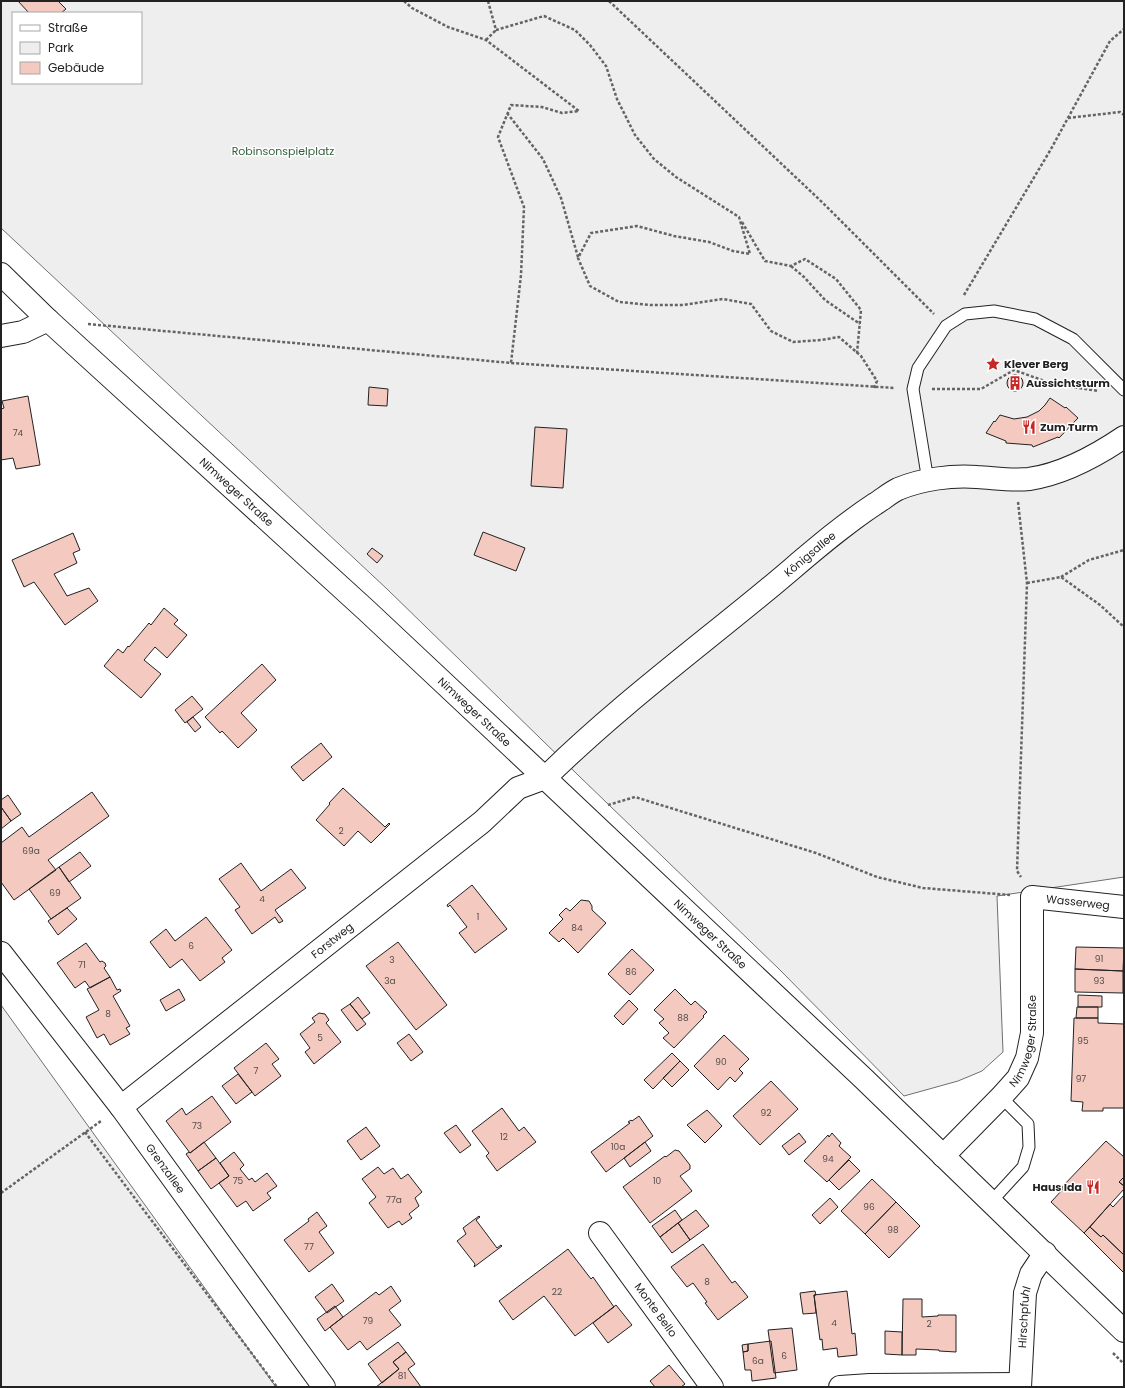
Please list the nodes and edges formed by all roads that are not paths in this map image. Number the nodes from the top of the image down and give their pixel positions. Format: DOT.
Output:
graph roads {
  1 [pos="1,274"];
  2 [pos="48,320"];
  3 [pos="1,336"];
  4 [pos="1124,390"];
  5 [pos="1124,437"];
  6 [pos="928,481"];
  7 [pos="545,778"];
  8 [pos="1032,897"];
  9 [pos="1124,907"];
  10 [pos="1,953"];
  11 [pos="1001,1097"];
  12 [pos="121,1107"];
  13 [pos="943,1156"];
  14 [pos="990,1203"];
  15 [pos="600,1233"];
  16 [pos="1045,1253"];
  17 [pos="1124,1331"];
  18 [pos="1020,1386"];
  19 [pos="324,1387"];
  20 [pos="712,1387"];
  21 [pos="845,1387"];
  1 -- 2 [label="street, Nimweger Straße"];
  2 -- 3 [label="street"];
  2 -- 7 [label="street, Nimweger Straße"];
  4 -- 6 [label="lane"];
  5 -- 6 [label="street, Königsallee"];
  6 -- 7 [label="street, Königsallee"];
  7 -- 12 [label="street, Forstweg"];
  7 -- 13 [label="street, Nimweger Straße"];
  8 -- 9 [label="street, Wasserweg"];
  8 -- 11 [label="street, Nimweger Straße"];
  10 -- 12 [label="street, Grenzallee"];
  11 -- 13 [label="street, Nimweger Straße"];
  11 -- 14 [label="lane"];
  12 -- 19 [label="street, Grenzallee"];
  13 -- 14 [label="street, Nimweger Straße"];
  14 -- 16 [label="street, Nimweger Straße"];
  15 -- 20 [label="street, Monte Bello"];
  16 -- 17 [label="street, Nimweger Straße"];
  16 -- 18 [label="street, Hirschpfuhl"];
  18 -- 21 [label="street"];
}
